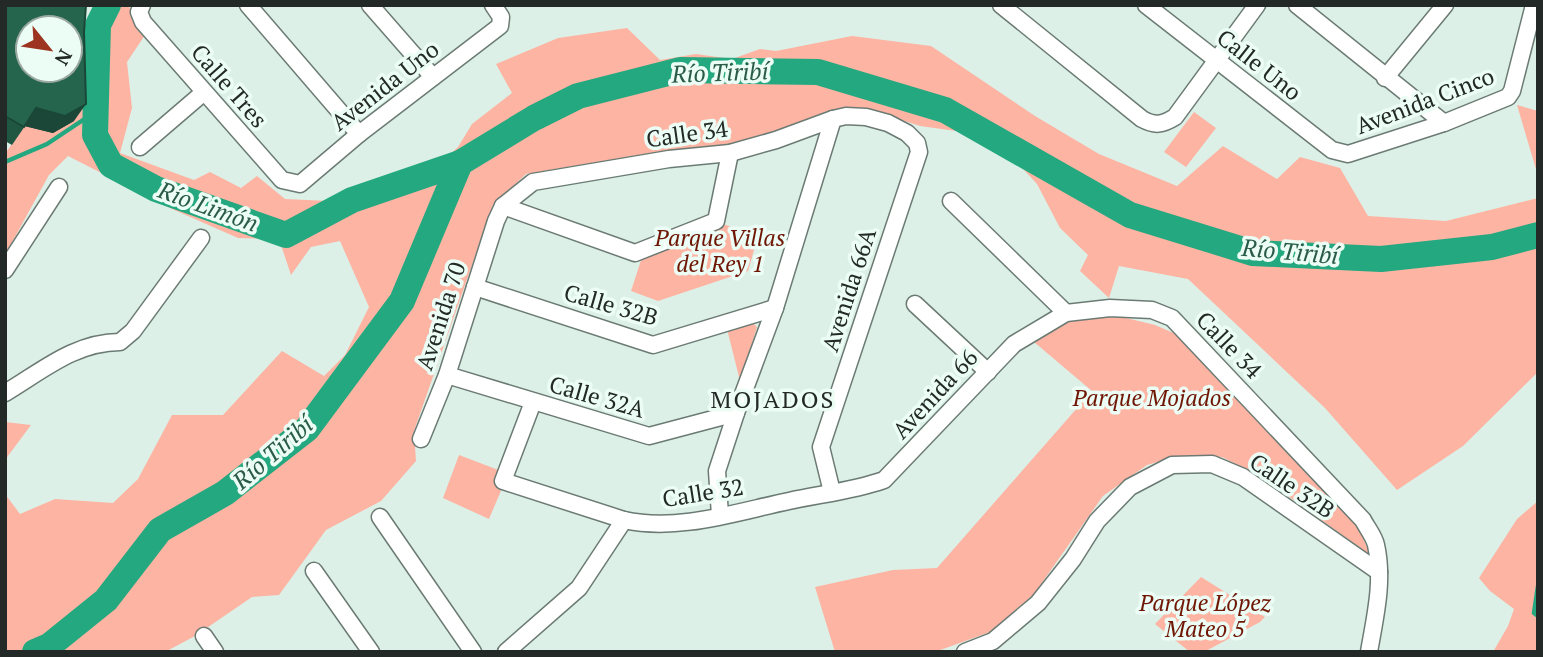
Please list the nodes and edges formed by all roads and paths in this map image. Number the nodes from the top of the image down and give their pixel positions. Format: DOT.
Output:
graph roads {
  1 [pos="248,5"];
  2 [pos="370,5"];
  3 [pos="1001,5"];
  4 [pos="1146,5"];
  5 [pos="1257,5"];
  6 [pos="1297,5"];
  7 [pos="1445,5"];
  8 [pos="1534,5"];
  9 [pos="141,8"];
  10 [pos="497,11"];
  11 [pos="1215,60"];
  12 [pos="433,76"];
  13 [pos="1385,78"];
  14 [pos="203,93"];
  15 [pos="833,118"];
  16 [pos="1444,123"];
  17 [pos="359,134"];
  18 [pos="917,143"];
  19 [pos="140,147"];
  20 [pos="730,153"];
  21 [pos="1348,154"];
  22 [pos="292,184"];
  23 [pos="59,187"];
  24 [pos="951,201"];
  25 [pos="503,206"];
  26 [pos="201,238"];
  27 [pos="5,270"];
  28 [pos="475,287"];
  29 [pos="915,304"];
  30 [pos="775,308"];
  31 [pos="1066,313"];
  32 [pos="988,372"];
  33 [pos="447,375"];
  34 [pos="5,393"];
  35 [pos="533,402"];
  36 [pos="736,412"];
  37 [pos="421,439"];
  38 [pos="832,492"];
  39 [pos="720,515"];
  40 [pos="380,517"];
  41 [pos="624,520"];
  42 [pos="314,571"];
  43 [pos="1379,572"];
  44 [pos="204,636"];
  45 [pos="215,652"];
  46 [pos="371,652"];
  47 [pos="473,652"];
  48 [pos="506,652"];
  49 [pos="965,652"];
  50 [pos="1369,652"];
  1 -- 17 [label="street"];
  2 -- 12 [label="street"];
  3 -- 11 [label="street"];
  4 -- 11 [label="street, Calle Uno"];
  5 -- 11 [label="street"];
  6 -- 13 [label="street"];
  7 -- 13 [label="street"];
  8 -- 16 [label="street, Avenida Cinco"];
  9 -- 14 [label="street, Calle Tres"];
  10 -- 12 [label="street, Avenida Uno"];
  11 -- 21 [label="street, Calle Uno"];
  12 -- 17 [label="street, Avenida Uno"];
  13 -- 16 [label="street"];
  14 -- 19 [label="street"];
  14 -- 22 [label="street, Calle Tres"];
  15 -- 18 [label="street, Calle 34"];
  15 -- 20 [label="street, Calle 34"];
  15 -- 30 [label="street"];
  16 -- 21 [label="street, Avenida Cinco"];
  17 -- 22 [label="street, Avenida Uno"];
  18 -- 38 [label="street, Avenida 66A"];
  20 -- 25 [label="street, Calle 34"];
  20 -- 25 [label="street"];
  23 -- 27 [label="street"];
  24 -- 31 [label="street"];
  25 -- 28 [label="street, Avenida 70"];
  26 -- 34 [label="street"];
  28 -- 30 [label="street, Calle 32B"];
  28 -- 33 [label="street, Avenida 70"];
  29 -- 32 [label="street"];
  30 -- 36 [label="street"];
  31 -- 32 [label="street, Avenida 66"];
  31 -- 43 [label="street, Calle 34"];
  32 -- 38 [label="street, Avenida 66"];
  33 -- 35 [label="street, Calle 32A"];
  33 -- 37 [label="street, Avenida 70"];
  35 -- 36 [label="street, Calle 32A"];
  35 -- 41 [label="street, Calle 32"];
  36 -- 39 [label="street"];
  38 -- 39 [label="street, Calle 32"];
  39 -- 41 [label="street, Calle 32"];
  40 -- 47 [label="street"];
  41 -- 48 [label="street"];
  42 -- 46 [label="street"];
  43 -- 49 [label="street, Calle 32B"];
  43 -- 50 [label="street, Calle 34"];
  44 -- 45 [label="street"];
}
